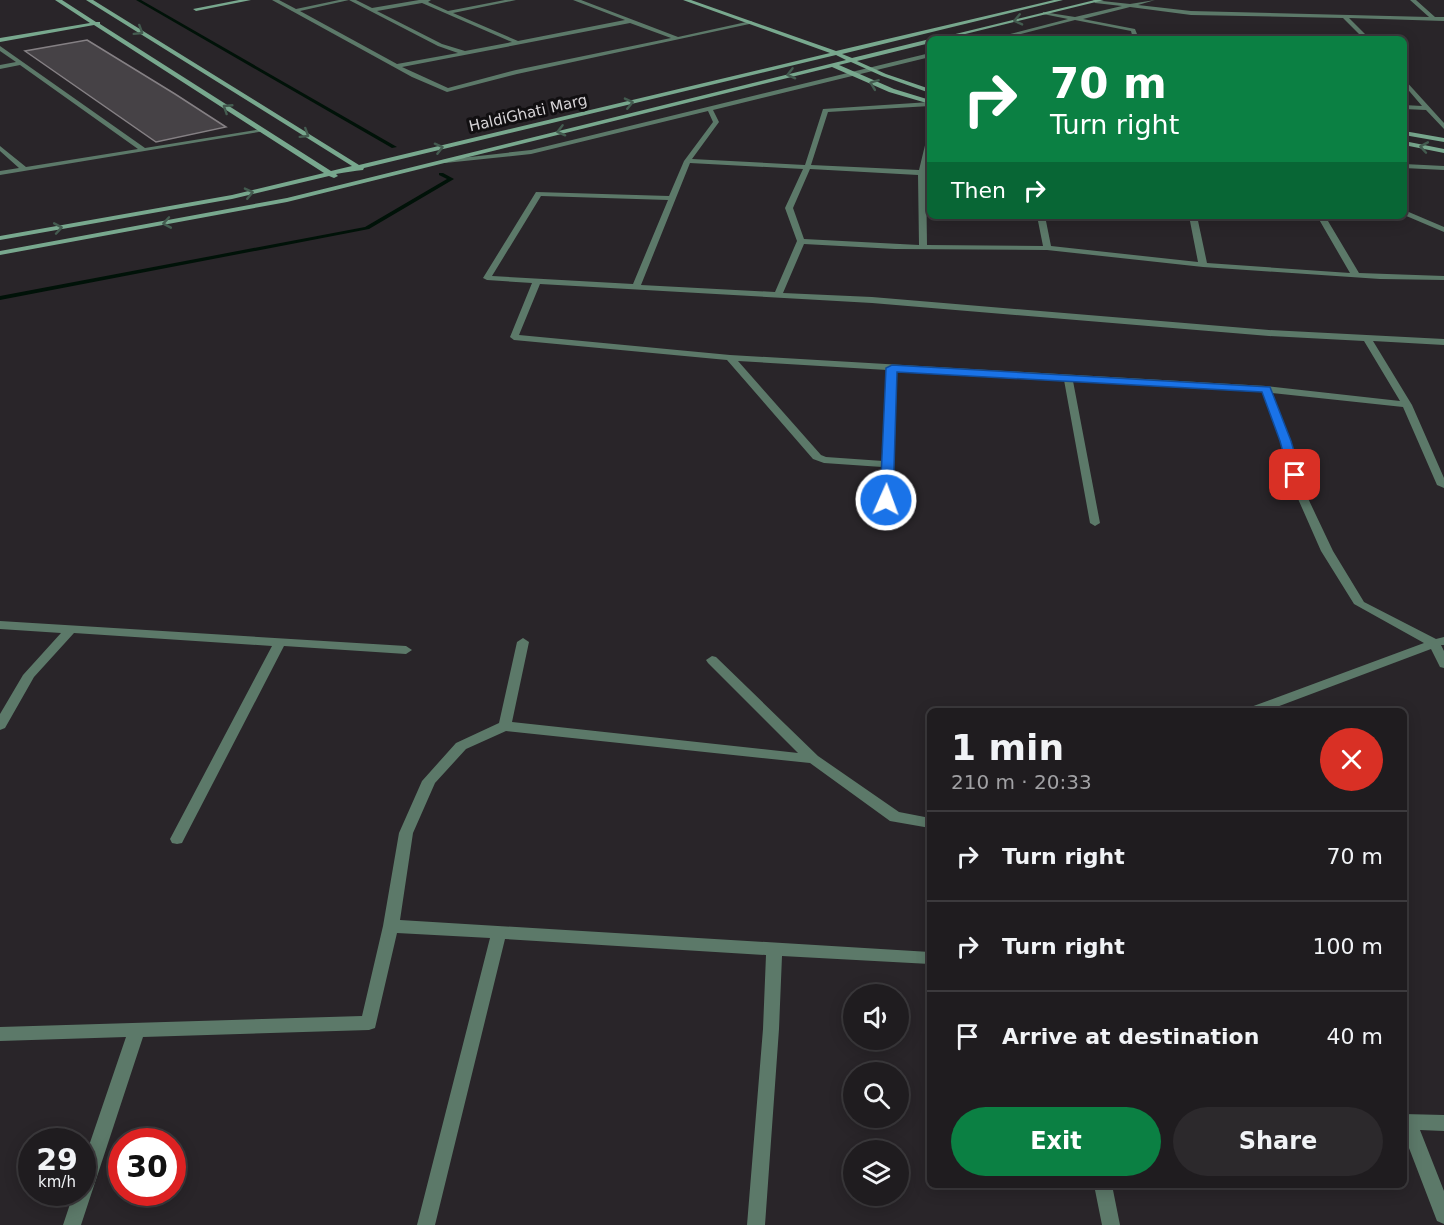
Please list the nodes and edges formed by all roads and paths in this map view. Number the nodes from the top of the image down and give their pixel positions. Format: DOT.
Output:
graph roads {
  1 [pos="58,0"];
  2 [pos="89,0"];
  3 [pos="248,0"];
  4 [pos="275,0"];
  5 [pos="346,0"];
  6 [pos="352,0"];
  7 [pos="513,0"];
  8 [pos="576,0"];
  9 [pos="686,0"];
  10 [pos="1059,0"];
  11 [pos="1152,0"];
  12 [pos="1413,0"];
  13 [pos="426,1"];
  14 [pos="1098,1"];
  15 [pos="1128,6"];
  16 [pos="196,9"];
  17 [pos="372,10"];
  18 [pos="294,11"];
  19 [pos="449,12"];
  20 [pos="1045,14"];
  21 [pos="1346,17"];
  22 [pos="120,19"];
  23 [pos="1076,19"];
  24 [pos="1434,19"];
  25 [pos="1444,19"];
  26 [pos="112,21"];
  27 [pos="630,21"];
  28 [pos="104,22"];
  29 [pos="751,23"];
  30 [pos="96,24"];
  31 [pos="951,36"];
  32 [pos="1014,36"];
  33 [pos="1135,36"];
  34 [pos="1364,36"];
  35 [pos="677,39"];
  36 [pos="0,40"];
  37 [pos="927,42"];
  38 [pos="520,43"];
  39 [pos="0,48"];
  40 [pos="466,53"];
  41 [pos="838,54"];
  42 [pos="927,56"];
  43 [pos="817,58"];
  44 [pos="852,60"];
  45 [pos="21,63"];
  46 [pos="832,64"];
  47 [pos="397,66"];
  48 [pos="0,67"];
  49 [pos="872,69"];
  50 [pos="852,74"];
  51 [pos="1407,85"];
  52 [pos="927,90"];
  53 [pos="927,102"];
  54 [pos="927,103"];
  55 [pos="1407,107"];
  56 [pos="1427,108"];
  57 [pos="713,115"];
  58 [pos="1444,127"];
  59 [pos="262,131"];
  60 [pos="1407,134"];
  61 [pos="1444,140"];
  62 [pos="1407,144"];
  63 [pos="0,148"];
  64 [pos="144,150"];
  65 [pos="1444,151"];
  66 [pos="687,161"];
  67 [pos="437,162"];
  68 [pos="1407,166"];
  69 [pos="359,167"];
  70 [pos="807,168"];
  71 [pos="1444,168"];
  72 [pos="25,169"];
  73 [pos="0,173"];
  74 [pos="926,173"];
  75 [pos="329,174"];
  76 [pos="374,177"];
  77 [pos="348,183"];
  78 [pos="672,198"];
  79 [pos="1407,213"];
  80 [pos="1042,219"];
  81 [pos="1194,219"];
  82 [pos="1323,219"];
  83 [pos="1444,230"];
  84 [pos="0,238"];
  85 [pos="801,241"];
  86 [pos="923,247"];
  87 [pos="1047,248"];
  88 [pos="0,253"];
  89 [pos="1203,265"];
  90 [pos="1356,275"];
  91 [pos="1444,278"];
  92 [pos="537,281"];
  93 [pos="636,287"];
  94 [pos="778,295"];
  95 [pos="1367,338"];
  96 [pos="1444,342"];
  97 [pos="730,358"];
  98 [pos="892,368"];
  99 [pos="1068,378"];
  100 [pos="1266,389"];
  101 [pos="1407,405"];
  102 [pos="888,464"];
  103 [pos="1444,486"];
  104 [pos="886,500"];
  105 [pos="1095,523"];
  106 [pos="0,625"];
  107 [pos="72,627"];
  108 [pos="280,642"];
  109 [pos="523,642"];
  110 [pos="1439,642"];
  111 [pos="406,650"];
  112 [pos="712,660"];
  113 [pos="1444,664"];
  114 [pos="1276,707"];
  115 [pos="0,725"];
  116 [pos="505,726"];
  117 [pos="813,759"];
  118 [pos="927,822"];
  119 [pos="177,839"];
  120 [pos="392,926"];
  121 [pos="500,932"];
  122 [pos="774,948"];
  123 [pos="927,958"];
  124 [pos="137,1030"];
  125 [pos="0,1034"];
  126 [pos="1407,1122"];
  127 [pos="1444,1123"];
  128 [pos="1407,1124"];
  129 [pos="1104,1188"];
  130 [pos="1444,1215"];
  131 [pos="72,1225"];
  132 [pos="426,1225"];
  133 [pos="756,1225"];
  134 [pos="1111,1225"];
  1 -- 30 [label="street"];
  2 -- 22 [label="street"];
  3 -- 16 [label="street"];
  4 -- 18 [label="street"];
  5 -- 18 [label="street"];
  6 -- 17 [label="street"];
  7 -- 19 [label="street"];
  8 -- 27 [label="street"];
  9 -- 29 [label="street"];
  10 -- 41 [label="street, HaldiGhati Marg"];
  11 -- 15 [label="street"];
  12 -- 24 [label="street"];
  13 -- 17 [label="street"];
  13 -- 19 [label="street"];
  14 -- 15 [label="street"];
  14 -- 20 [label="street"];
  15 -- 21 [label="street"];
  15 -- 23 [label="street"];
  17 -- 40 [label="street"];
  18 -- 47 [label="street"];
  19 -- 38 [label="street"];
  20 -- 23 [label="street"];
  20 -- 31 [label="street, one-way"];
  21 -- 24 [label="street"];
  21 -- 34 [label="street"];
  22 -- 26 [label="street"];
  22 -- 69 [label="street, one-way"];
  23 -- 32 [label="street"];
  23 -- 33 [label="street"];
  24 -- 25 [label="street"];
  27 -- 35 [label="street"];
  27 -- 38 [label="street"];
  28 -- 30 [label="street"];
  29 -- 35 [label="street"];
  29 -- 41 [label="street"];
  30 -- 36 [label="street"];
  59 -- 30 [label="street, one-way"];
  35 -- 47 [label="street"];
  37 -- 44 [label="street, HaldiGhati Marg"];
  38 -- 40 [label="street"];
  39 -- 45 [label="street"];
  40 -- 47 [label="street"];
  41 -- 43 [label="street, HaldiGhati Marg"];
  41 -- 44 [label="street"];
  42 -- 49 [label="street"];
  43 -- 46 [label="street"];
  69 -- 43 [label="street, HaldiGhati Marg, one-way"];
  44 -- 46 [label="street, HaldiGhati Marg"];
  44 -- 49 [label="street"];
  45 -- 48 [label="street"];
  45 -- 64 [label="street"];
  46 -- 50 [label="street"];
  46 -- 67 [label="street, HaldiGhati Marg, one-way"];
  49 -- 50 [label="street"];
  49 -- 52 [label="street"];
  53 -- 50 [label="street, one-way"];
  50 -- 57 [label="street"];
  51 -- 56 [label="street"];
  54 -- 70 [label="street"];
  55 -- 56 [label="street"];
  56 -- 58 [label="street"];
  57 -- 66 [label="street"];
  57 -- 67 [label="street"];
  59 -- 64 [label="street"];
  59 -- 75 [label="street"];
  60 -- 61 [label="street"];
  65 -- 62 [label="street, one-way"];
  63 -- 72 [label="street"];
  64 -- 72 [label="street"];
  66 -- 70 [label="street"];
  66 -- 78 [label="street"];
  67 -- 76 [label="street, HaldiGhati Marg"];
  68 -- 71 [label="street"];
  69 -- 75 [label="street, HaldiGhati Marg"];
  69 -- 76 [label="street"];
  70 -- 74 [label="street"];
  70 -- 85 [label="street"];
  72 -- 73 [label="street"];
  74 -- 86 [label="street"];
  75 -- 77 [label="street"];
  84 -- 75 [label="street, HaldiGhati Marg, one-way"];
  76 -- 77 [label="street, HaldiGhati Marg"];
  77 -- 88 [label="street, HaldiGhati Marg, one-way"];
  78 -- 92 [label="street"];
  78 -- 93 [label="street"];
  79 -- 83 [label="street"];
  80 -- 87 [label="street"];
  81 -- 89 [label="street"];
  82 -- 90 [label="street"];
  85 -- 86 [label="street"];
  85 -- 94 [label="street"];
  86 -- 87 [label="street"];
  87 -- 89 [label="street"];
  89 -- 90 [label="street"];
  90 -- 91 [label="street"];
  92 -- 93 [label="street"];
  92 -- 97 [label="street"];
  93 -- 94 [label="street"];
  94 -- 95 [label="street"];
  95 -- 96 [label="street"];
  95 -- 101 [label="street"];
  97 -- 98 [label="street"];
  97 -- 102 [label="street"];
  98 -- 99 [label="street"];
  98 -- 102 [label="street"];
  99 -- 100 [label="street"];
  99 -- 105 [label="street"];
  100 -- 101 [label="street"];
  100 -- 110 [label="street"];
  101 -- 103 [label="street"];
  102 -- 104 [label="street"];
  106 -- 107 [label="street"];
  107 -- 108 [label="street"];
  107 -- 115 [label="street"];
  108 -- 111 [label="street"];
  108 -- 119 [label="street"];
  109 -- 116 [label="street"];
  110 -- 113 [label="street"];
  110 -- 114 [label="street"];
  112 -- 117 [label="street"];
  116 -- 117 [label="street"];
  116 -- 120 [label="street"];
  117 -- 118 [label="street"];
  120 -- 121 [label="street"];
  120 -- 124 [label="street"];
  121 -- 122 [label="street"];
  121 -- 132 [label="street"];
  122 -- 123 [label="street"];
  122 -- 133 [label="street"];
  124 -- 125 [label="street"];
  124 -- 131 [label="street"];
  126 -- 127 [label="street"];
  128 -- 130 [label="street"];
  129 -- 134 [label="street"];
}
